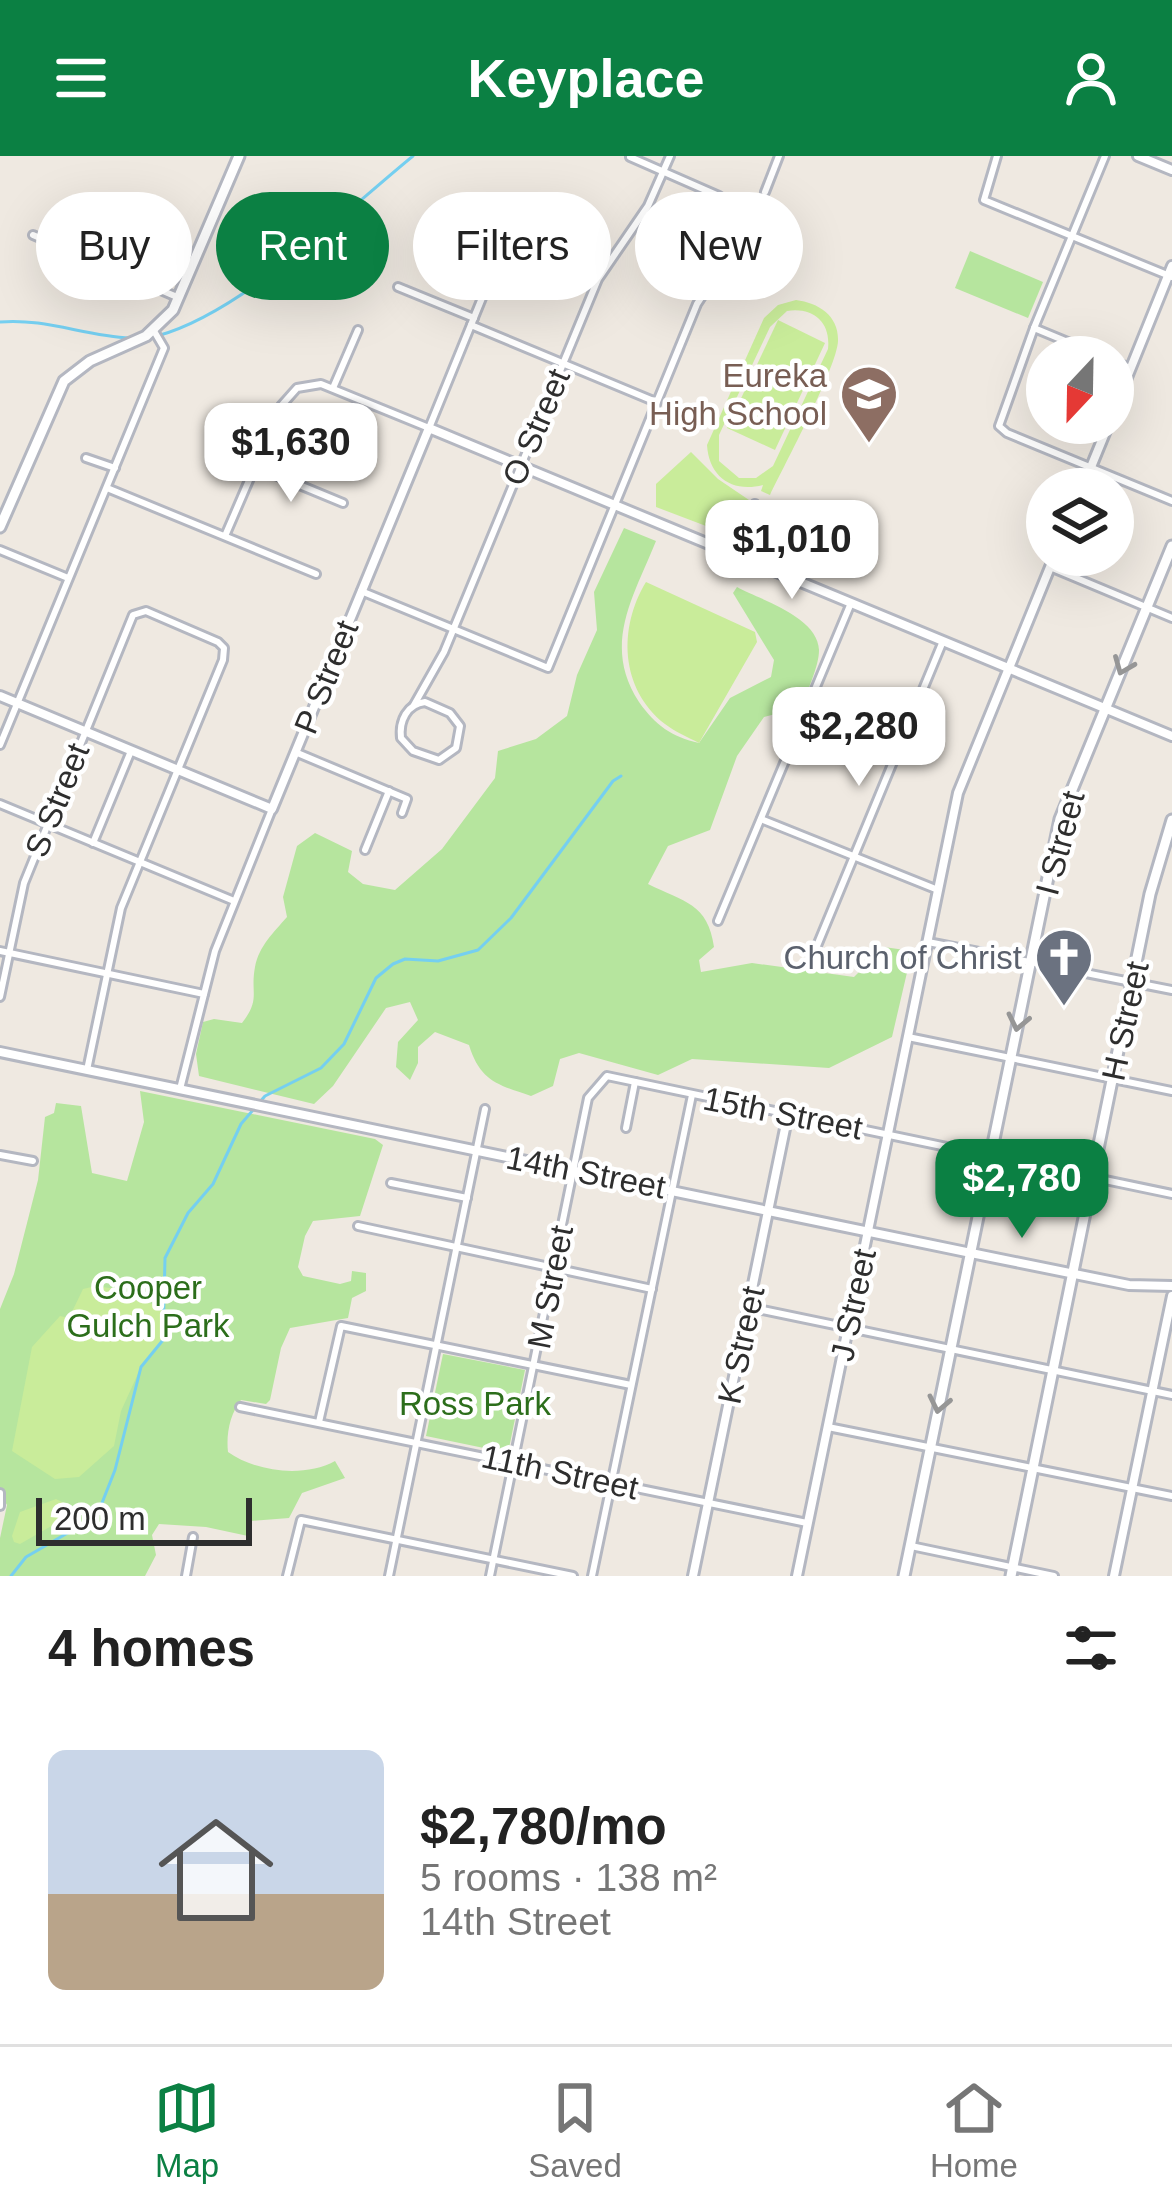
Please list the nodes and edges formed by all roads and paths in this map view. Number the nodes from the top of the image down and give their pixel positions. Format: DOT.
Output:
graph roads {
  1 [pos="239,156"];
  2 [pos="670,156"];
  3 [pos="779,156"];
  4 [pos="997,156"];
  5 [pos="1105,156"];
  6 [pos="1138,156"];
  7 [pos="630,158"];
  8 [pos="1172,170"];
  9 [pos="662,173"];
  10 [pos="708,192"];
  11 [pos="765,192"];
  12 [pos="33,235"];
  13 [pos="36,236"];
  14 [pos="1072,236"];
  15 [pos="192,271"];
  16 [pos="1171,273"];
  17 [pos="398,287"];
  18 [pos="179,300"];
  19 [pos="481,300"];
  20 [pos="700,300"];
  21 [pos="472,322"];
  22 [pos="1034,328"];
  23 [pos="358,330"];
  24 [pos="154,331"];
  25 [pos="1053,336"];
  26 [pos="1134,359"];
  27 [pos="562,365"];
  28 [pos="333,388"];
  29 [pos="656,401"];
  30 [pos="429,428"];
  31 [pos="1100,444"];
  32 [pos="86,458"];
  33 [pos="520,466"];
  34 [pos="256,467"];
  35 [pos="1091,467"];
  36 [pos="115,469"];
  37 [pos="107,488"];
  38 [pos="1172,501"];
  39 [pos="343,503"];
  40 [pos="755,504"];
  41 [pos="612,505"];
  42 [pos="0,527"];
  43 [pos="225,536"];
  44 [pos="1172,546"];
  45 [pos="0,550"];
  46 [pos="722,550"];
  47 [pos="316,574"];
  48 [pos="1047,576"];
  49 [pos="1070,576"];
  50 [pos="68,578"];
  51 [pos="361,591"];
  52 [pos="851,603"];
  53 [pos="1148,608"];
  54 [pos="1172,618"];
  55 [pos="453,630"];
  56 [pos="943,641"];
  57 [pos="1008,668"];
  58 [pos="0,696"];
  59 [pos="17,704"];
  60 [pos="414,704"];
  61 [pos="1106,708"];
  62 [pos="85,732"];
  63 [pos="1172,736"];
  64 [pos="0,745"];
  65 [pos="131,751"];
  66 [pos="295,752"];
  67 [pos="177,770"];
  68 [pos="389,791"];
  69 [pos="0,804"];
  70 [pos="272,809"];
  71 [pos="402,813"];
  72 [pos="761,819"];
  73 [pos="1172,820"];
  74 [pos="48,824"];
  75 [pos="93,843"];
  76 [pos="1172,845"];
  77 [pos="365,850"];
  78 [pos="854,856"];
  79 [pos="140,861"];
  80 [pos="938,890"];
  81 [pos="234,901"];
  82 [pos="1149,904"];
  83 [pos="718,921"];
  84 [pos="928,942"];
  85 [pos="5,952"];
  86 [pos="814,952"];
  87 [pos="1030,962"];
  88 [pos="106,972"];
  89 [pos="1132,983"];
  90 [pos="1172,990"];
  91 [pos="204,994"];
  92 [pos="0,997"];
  93 [pos="908,1037"];
  94 [pos="0,1052"];
  95 [pos="1010,1057"];
  96 [pos="87,1070"];
  97 [pos="607,1076"];
  98 [pos="1112,1078"];
  99 [pos="635,1082"];
  100 [pos="180,1089"];
  101 [pos="1172,1091"];
  102 [pos="692,1095"];
  103 [pos="484,1109"];
  104 [pos="788,1114"];
  105 [pos="626,1128"];
  106 [pos="887,1134"];
  107 [pos="475,1150"];
  108 [pos="0,1155"];
  109 [pos="990,1155"];
  110 [pos="33,1161"];
  111 [pos="574,1169"];
  112 [pos="1094,1177"];
  113 [pos="391,1183"];
  114 [pos="672,1190"];
  115 [pos="1172,1194"];
  116 [pos="467,1198"];
  117 [pos="769,1210"];
  118 [pos="358,1226"];
  119 [pos="868,1230"];
  120 [pos="457,1247"];
  121 [pos="970,1253"];
  122 [pos="554,1268"];
  123 [pos="1073,1273"];
  124 [pos="1172,1286"];
  125 [pos="652,1288"];
  126 [pos="1172,1296"];
  127 [pos="748,1307"];
  128 [pos="848,1328"];
  129 [pos="437,1346"];
  130 [pos="951,1349"];
  131 [pos="534,1364"];
  132 [pos="1053,1371"];
  133 [pos="631,1385"];
  134 [pos="1152,1391"];
  135 [pos="1172,1395"];
  136 [pos="240,1407"];
  137 [pos="319,1422"];
  138 [pos="828,1427"];
  139 [pos="416,1441"];
  140 [pos="930,1448"];
  141 [pos="513,1462"];
  142 [pos="1033,1469"];
  143 [pos="612,1482"];
  144 [pos="1132,1488"];
  145 [pos="0,1493"];
  146 [pos="1172,1496"];
  147 [pos="708,1502"];
  148 [pos="0,1506"];
  149 [pos="808,1523"];
  150 [pos="194,1537"];
  151 [pos="396,1540"];
  152 [pos="910,1546"];
  153 [pos="494,1559"];
  154 [pos="1011,1572"];
  155 [pos="185,1576"];
  156 [pos="287,1576"];
  157 [pos="388,1576"];
  158 [pos="490,1576"];
  159 [pos="573,1576"];
  160 [pos="592,1576"];
  161 [pos="693,1576"];
  162 [pos="797,1576"];
  163 [pos="904,1576"];
  164 [pos="1054,1576"];
  165 [pos="1114,1576"];
  1 -- 15 [label="main road"];
  2 -- 9 [label="street, O Street"];
  3 -- 11 [label="street"];
  4 -- 14 [label="street"];
  5 -- 14 [label="street"];
  6 -- 8 [label="street"];
  7 -- 9 [label="street"];
  9 -- 10 [label="street"];
  9 -- 27 [label="street, O Street"];
  12 -- 13 [label="street"];
  14 -- 16 [label="street"];
  14 -- 22 [label="street"];
  16 -- 26 [label="street"];
  17 -- 21 [label="street"];
  18 -- 24 [label="main road"];
  19 -- 21 [label="street, P Street"];
  20 -- 29 [label="street"];
  21 -- 27 [label="street"];
  21 -- 30 [label="street, P Street"];
  22 -- 25 [label="street"];
  22 -- 35 [label="street"];
  23 -- 28 [label="street"];
  24 -- 36 [label="street"];
  24 -- 42 [label="main road"];
  27 -- 29 [label="street"];
  27 -- 33 [label="street, O Street"];
  28 -- 30 [label="street"];
  28 -- 34 [label="street"];
  29 -- 41 [label="street"];
  30 -- 33 [label="street"];
  30 -- 51 [label="street, P Street"];
  31 -- 35 [label="street"];
  32 -- 36 [label="street"];
  33 -- 41 [label="street"];
  33 -- 55 [label="street, O Street"];
  34 -- 39 [label="street"];
  34 -- 43 [label="street"];
  35 -- 38 [label="street"];
  36 -- 37 [label="street"];
  37 -- 43 [label="street"];
  37 -- 50 [label="street"];
  40 -- 46 [label="street"];
  41 -- 46 [label="street"];
  41 -- 55 [label="street"];
  43 -- 47 [label="street"];
  44 -- 53 [label="main road, I Street"];
  45 -- 50 [label="street"];
  46 -- 52 [label="street"];
  48 -- 57 [label="street, J Street"];
  49 -- 53 [label="street"];
  50 -- 59 [label="street"];
  51 -- 55 [label="street"];
  51 -- 66 [label="street, P Street"];
  52 -- 56 [label="street"];
  52 -- 72 [label="street"];
  53 -- 54 [label="street"];
  53 -- 61 [label="main road, I Street, one-way"];
  55 -- 60 [label="street, O Street"];
  56 -- 57 [label="street"];
  56 -- 78 [label="street"];
  57 -- 61 [label="street"];
  57 -- 80 [label="street, J Street"];
  58 -- 59 [label="street"];
  59 -- 62 [label="street"];
  59 -- 64 [label="street"];
  60 -- 60 [label="street"];
  61 -- 63 [label="street"];
  61 -- 87 [label="main road, I Street"];
  62 -- 65 [label="street"];
  62 -- 67 [label="street, S Street"];
  62 -- 74 [label="street, S Street"];
  65 -- 67 [label="street"];
  65 -- 75 [label="street"];
  66 -- 68 [label="street"];
  66 -- 70 [label="street, P Street"];
  67 -- 70 [label="street"];
  67 -- 79 [label="street"];
  68 -- 71 [label="street"];
  68 -- 77 [label="street"];
  69 -- 74 [label="street"];
  70 -- 81 [label="street, P Street"];
  72 -- 78 [label="street"];
  72 -- 83 [label="street"];
  73 -- 82 [label="main road, H Street"];
  74 -- 75 [label="street"];
  74 -- 85 [label="street, S Street"];
  75 -- 79 [label="street"];
  76 -- 82 [label="main road"];
  78 -- 80 [label="street"];
  78 -- 86 [label="street"];
  79 -- 81 [label="street"];
  79 -- 88 [label="street"];
  80 -- 84 [label="street, J Street"];
  81 -- 91 [label="street, P Street"];
  82 -- 89 [label="main road, H Street"];
  84 -- 87 [label="street"];
  84 -- 93 [label="street, J Street"];
  85 -- 88 [label="street"];
  85 -- 92 [label="street, S Street"];
  87 -- 89 [label="street"];
  87 -- 95 [label="main road, I Street, one-way"];
  88 -- 91 [label="street"];
  88 -- 96 [label="street"];
  89 -- 90 [label="street"];
  89 -- 98 [label="main road, H Street"];
  91 -- 100 [label="street, P Street"];
  93 -- 95 [label="street"];
  93 -- 106 [label="street, J Street"];
  94 -- 96 [label="street, 14th Street"];
  95 -- 98 [label="street"];
  95 -- 109 [label="main road, I Street"];
  96 -- 100 [label="street, 14th Street"];
  97 -- 99 [label="street, 15th Street"];
  97 -- 111 [label="street, M Street"];
  98 -- 101 [label="street"];
  98 -- 112 [label="main road, H Street"];
  99 -- 102 [label="street, 15th Street"];
  99 -- 105 [label="street"];
  100 -- 107 [label="street, 14th Street"];
  102 -- 104 [label="street, 15th Street"];
  102 -- 114 [label="street"];
  103 -- 107 [label="street"];
  104 -- 106 [label="street, 15th Street"];
  104 -- 117 [label="street, K Street"];
  106 -- 109 [label="street, 15th Street"];
  106 -- 119 [label="street, J Street"];
  107 -- 111 [label="street, 14th Street"];
  107 -- 116 [label="street"];
  108 -- 110 [label="street"];
  109 -- 112 [label="street, 15th Street"];
  109 -- 121 [label="main road, I Street"];
  111 -- 114 [label="street, 14th Street"];
  111 -- 122 [label="street, M Street"];
  112 -- 115 [label="street, 15th Street"];
  112 -- 123 [label="main road, H Street"];
  113 -- 116 [label="street, 14th Street"];
  114 -- 117 [label="street, 14th Street"];
  114 -- 125 [label="street"];
  116 -- 120 [label="street"];
  117 -- 119 [label="street, 14th Street"];
  117 -- 127 [label="street, K Street"];
  118 -- 120 [label="street"];
  119 -- 121 [label="street, 14th Street"];
  119 -- 128 [label="street, J Street"];
  120 -- 122 [label="street"];
  120 -- 129 [label="street"];
  121 -- 123 [label="street, 14th Street"];
  121 -- 130 [label="main road, I Street"];
  122 -- 125 [label="street"];
  122 -- 131 [label="street, M Street"];
  123 -- 124 [label="street, 14th Street"];
  123 -- 132 [label="main road, H Street"];
  125 -- 133 [label="street"];
  126 -- 134 [label="street"];
  127 -- 128 [label="street"];
  127 -- 147 [label="street, K Street"];
  128 -- 130 [label="street"];
  128 -- 138 [label="street, J Street"];
  129 -- 131 [label="street"];
  129 -- 137 [label="street"];
  129 -- 139 [label="street"];
  130 -- 132 [label="street"];
  130 -- 140 [label="main road, I Street, one-way"];
  131 -- 133 [label="street"];
  131 -- 141 [label="street, M Street"];
  132 -- 134 [label="street"];
  132 -- 142 [label="main road, H Street"];
  133 -- 143 [label="street"];
  134 -- 135 [label="street"];
  134 -- 144 [label="street"];
  136 -- 137 [label="street, 11th Street"];
  137 -- 139 [label="street, 11th Street"];
  138 -- 140 [label="street"];
  138 -- 149 [label="street, J Street"];
  139 -- 141 [label="street, 11th Street"];
  139 -- 151 [label="street"];
  140 -- 142 [label="street"];
  140 -- 152 [label="main road, I Street"];
  141 -- 143 [label="street, 11th Street"];
  141 -- 153 [label="street, M Street"];
  142 -- 144 [label="street"];
  142 -- 154 [label="main road, H Street"];
  143 -- 147 [label="street, 11th Street"];
  143 -- 160 [label="street"];
  144 -- 146 [label="street"];
  144 -- 165 [label="street"];
  145 -- 148 [label="street"];
  147 -- 149 [label="street, 11th Street"];
  147 -- 161 [label="street, K Street"];
  149 -- 162 [label="street, J Street"];
  150 -- 155 [label="street"];
  151 -- 153 [label="street"];
  151 -- 156 [label="street"];
  151 -- 157 [label="street"];
  152 -- 154 [label="street"];
  152 -- 163 [label="main road, I Street"];
  153 -- 158 [label="street, M Street"];
  153 -- 159 [label="street"];
  154 -- 164 [label="street"];
}
